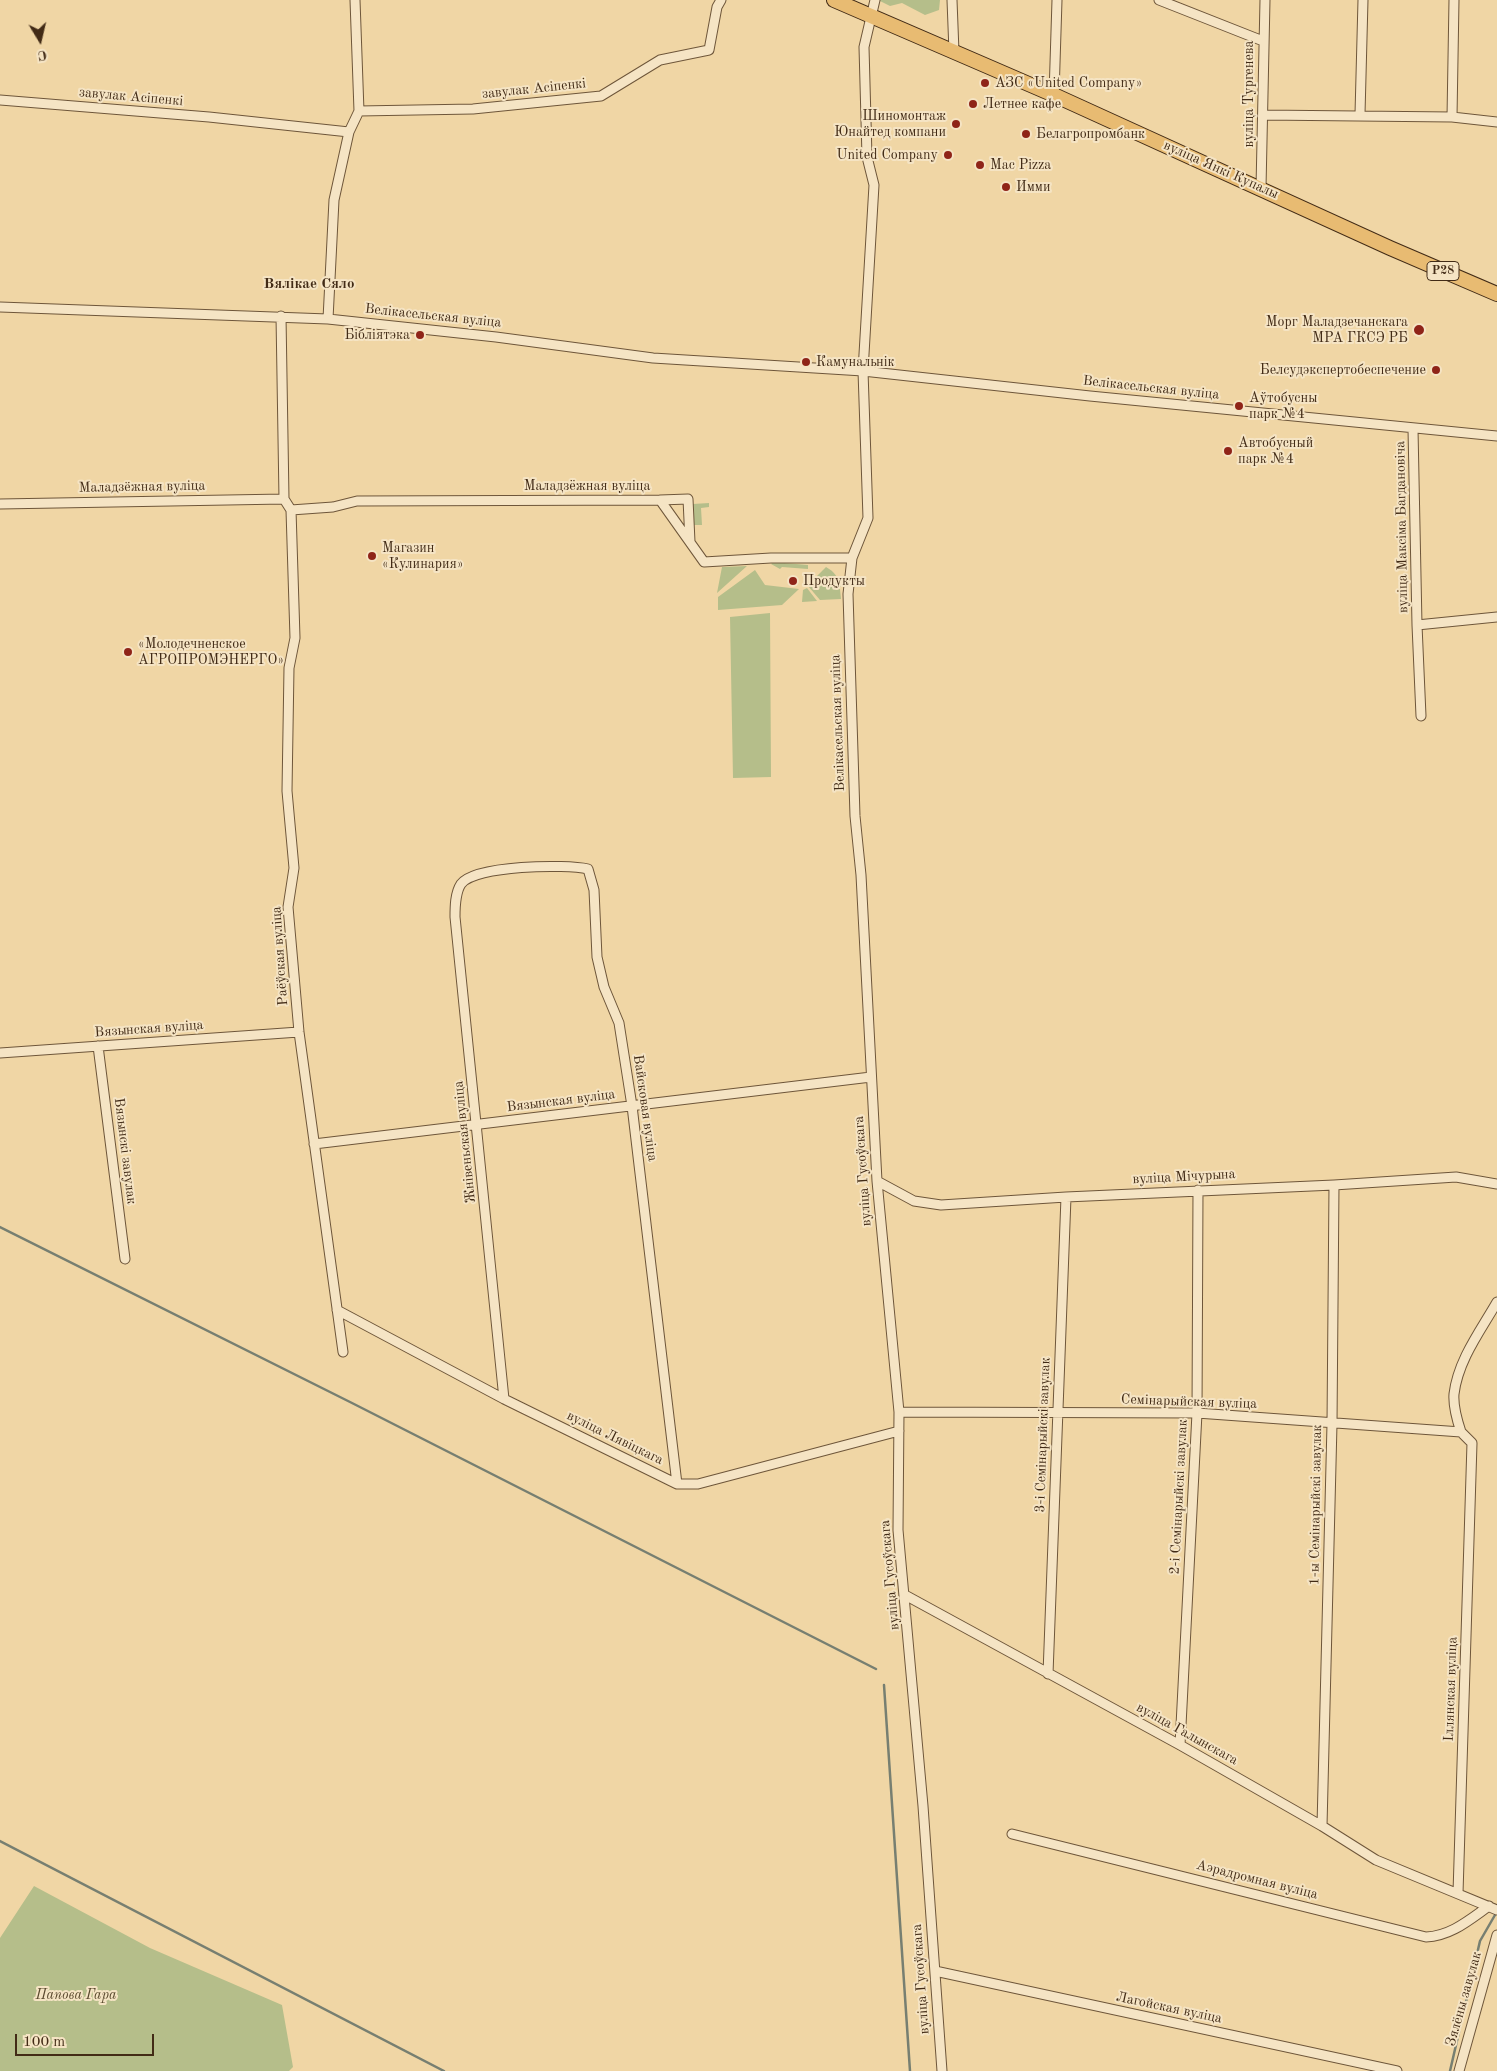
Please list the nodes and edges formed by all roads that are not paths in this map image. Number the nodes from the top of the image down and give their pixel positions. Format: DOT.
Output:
graph roads {
  1 [pos="355,0"];
  2 [pos="721,0"];
  3 [pos="834,0"];
  4 [pos="876,0"];
  5 [pos="952,0"];
  6 [pos="1056,0"];
  7 [pos="1159,0"];
  8 [pos="1264,0"];
  9 [pos="1363,0"];
  10 [pos="1454,0"];
  11 [pos="871,17"];
  12 [pos="1263,41"];
  13 [pos="954,52"];
  14 [pos="1054,95"];
  15 [pos="0,100"];
  16 [pos="359,111"];
  17 [pos="1263,114"];
  18 [pos="1360,114"];
  19 [pos="1452,117"];
  20 [pos="1497,122"];
  21 [pos="349,132"];
  22 [pos="1261,188"];
  23 [pos="1497,294"];
  24 [pos="0,307"];
  25 [pos="281,316"];
  26 [pos="328,319"];
  27 [pos="863,371"];
  28 [pos="1414,429"];
  29 [pos="1497,436"];
  30 [pos="284,499"];
  31 [pos="660,500"];
  32 [pos="0,504"];
  33 [pos="291,510"];
  34 [pos="690,542"];
  35 [pos="852,558"];
  36 [pos="1497,617"];
  37 [pos="1417,625"];
  38 [pos="1421,716"];
  39 [pos="461,884"];
  40 [pos="299,1032"];
  41 [pos="98,1046"];
  42 [pos="0,1053"];
  43 [pos="871,1077"];
  44 [pos="632,1106"];
  45 [pos="477,1125"];
  46 [pos="314,1144"];
  47 [pos="877,1181"];
  48 [pos="1497,1184"];
  49 [pos="1334,1185"];
  50 [pos="1198,1190"];
  51 [pos="1066,1196"];
  52 [pos="125,1259"];
  53 [pos="1497,1302"];
  54 [pos="337,1310"];
  55 [pos="343,1352"];
  56 [pos="504,1398"];
  57 [pos="899,1412"];
  58 [pos="1057,1412"];
  59 [pos="1197,1414"];
  60 [pos="1332,1424"];
  61 [pos="899,1430"];
  62 [pos="1461,1432"];
  63 [pos="677,1484"];
  64 [pos="905,1595"];
  65 [pos="1048,1674"];
  66 [pos="1180,1745"];
  67 [pos="1322,1826"];
  68 [pos="1012,1834"];
  69 [pos="1458,1893"];
  70 [pos="1493,1908"];
  71 [pos="1497,1935"];
  72 [pos="934,1971"];
  73 [pos="942,2071"];
  74 [pos="1397,2071"];
  75 [pos="1459,2071"];
  1 -- 16 [label="street"];
  2 -- 16 [label="street, завулак Асіпенкі"];
  3 -- 11 [label="main road, вуліца Янкі Купалы / Р28"];
  4 -- 11 [label="street"];
  5 -- 13 [label="street"];
  6 -- 14 [label="street"];
  7 -- 12 [label="street"];
  8 -- 12 [label="street, вуліца Тургенева"];
  9 -- 18 [label="street"];
  10 -- 19 [label="street"];
  11 -- 13 [label="main road, вуліца Янкі Купалы / Р28"];
  11 -- 27 [label="street"];
  12 -- 17 [label="street, вуліца Тургенева"];
  13 -- 14 [label="main road, вуліца Янкі Купалы / Р28"];
  14 -- 22 [label="main road, вуліца Янкі Купалы / Р28"];
  15 -- 21 [label="street, завулак Асіпенкі"];
  16 -- 21 [label="street"];
  17 -- 18 [label="street"];
  17 -- 22 [label="street, вуліца Тургенева"];
  18 -- 19 [label="street"];
  19 -- 20 [label="street"];
  21 -- 26 [label="street"];
  22 -- 23 [label="main road, вуліца Янкі Купалы / Р28"];
  24 -- 25 [label="street, Велікасельская вуліца"];
  25 -- 26 [label="street, Велікасельская вуліца"];
  25 -- 30 [label="street"];
  26 -- 27 [label="street, Велікасельская вуліца"];
  27 -- 28 [label="street, Велікасельская вуліца"];
  27 -- 35 [label="street, Велікасельская вуліца"];
  28 -- 29 [label="street, Велікасельская вуліца"];
  28 -- 37 [label="street, вуліца Максіма Багдановіча"];
  30 -- 32 [label="street, Маладзёжная вуліца"];
  30 -- 33 [label="street"];
  31 -- 33 [label="street, Маладзёжная вуліца"];
  31 -- 34 [label="street, Маладзёжная вуліца"];
  31 -- 34 [label="street"];
  33 -- 40 [label="street, Раёўская вуліца"];
  34 -- 35 [label="street, Маладзёжная вуліца"];
  35 -- 43 [label="street, Велікасельская вуліца"];
  36 -- 37 [label="street, вуліца Максіма Багдановіча"];
  37 -- 38 [label="street, вуліца Максіма Багдановіча"];
  39 -- 44 [label="street, Вайсковая вуліца"];
  39 -- 45 [label="street, Жнівеньская вуліца"];
  40 -- 41 [label="street, Вязынская вуліца"];
  40 -- 46 [label="street, Раёўская вуліца"];
  41 -- 42 [label="street, Вязынская вуліца"];
  41 -- 52 [label="street, Вязынскі завулак"];
  43 -- 44 [label="street, Вязынская вуліца"];
  43 -- 47 [label="street, вуліца Гусоўскага"];
  44 -- 45 [label="street, Вязынская вуліца"];
  44 -- 63 [label="street, Вайсковая вуліца"];
  45 -- 46 [label="street, Вязынская вуліца"];
  45 -- 56 [label="street, Жнівеньская вуліца"];
  46 -- 54 [label="street, Раёўская вуліца"];
  47 -- 51 [label="street, вуліца Мічурына"];
  47 -- 57 [label="street, вуліца Гусоўскага"];
  48 -- 49 [label="street, вуліца Мічурына"];
  49 -- 50 [label="street, вуліца Мічурына"];
  49 -- 60 [label="street, 1-ы Семінарыйскі завулак"];
  50 -- 51 [label="street, вуліца Мічурына"];
  50 -- 59 [label="street, 2-і Семінарыйскі завулак"];
  51 -- 58 [label="street, 3-і Семінарыйскі завулак"];
  53 -- 62 [label="street"];
  54 -- 55 [label="street, Раёўская вуліца"];
  54 -- 56 [label="street, вуліца Лявіцкага"];
  56 -- 63 [label="street, вуліца Лявіцкага"];
  57 -- 58 [label="street, Семінарыйская вуліца"];
  57 -- 61 [label="street, вуліца Гусоўскага"];
  58 -- 59 [label="street, Семінарыйская вуліца"];
  58 -- 65 [label="street, 3-і Семінарыйскі завулак"];
  59 -- 60 [label="street, Семінарыйская вуліца"];
  59 -- 66 [label="street, 2-і Семінарыйскі завулак"];
  60 -- 62 [label="street, Семінарыйская вуліца"];
  60 -- 67 [label="street, 1-ы Семінарыйскі завулак"];
  61 -- 63 [label="street, вуліца Лявіцкага"];
  61 -- 64 [label="street, вуліца Гусоўскага"];
  62 -- 69 [label="street, Іллянская вуліца"];
  64 -- 65 [label="street, вуліца Галынскага"];
  64 -- 72 [label="street, вуліца Гусоўскага"];
  65 -- 66 [label="street, вуліца Галынскага"];
  66 -- 67 [label="street, вуліца Галынскага"];
  67 -- 69 [label="street, вуліца Галынскага"];
  68 -- 70 [label="street, Аэрадромная вуліца"];
  69 -- 70 [label="street"];
  71 -- 75 [label="street, Зялёны завулак"];
  72 -- 73 [label="street, вуліца Гусоўскага"];
  72 -- 74 [label="street, Лагойская вуліца"];
}
